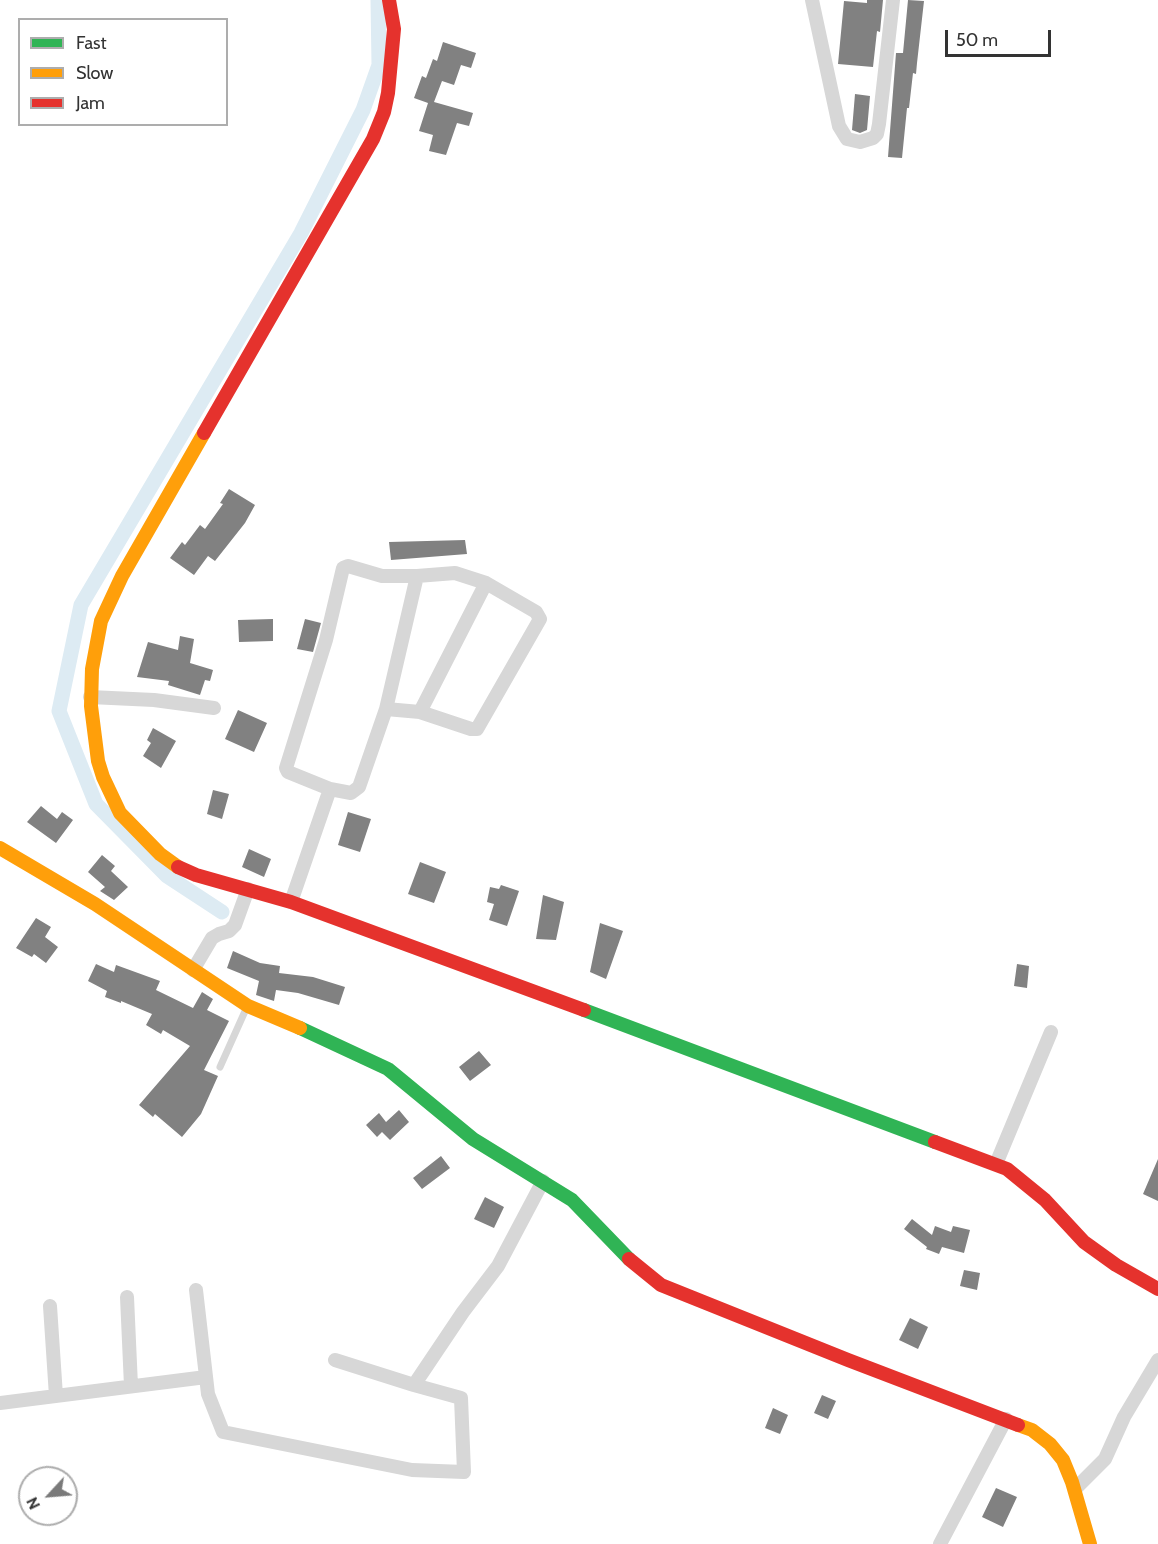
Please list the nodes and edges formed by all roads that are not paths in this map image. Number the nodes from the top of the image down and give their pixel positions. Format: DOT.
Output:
graph roads {
  1 [pos="389,0"];
  2 [pos="812,0"];
  3 [pos="822,0"];
  4 [pos="893,0"];
  5 [pos="818,28"];
  6 [pos="417,576"];
  7 [pos="486,583"];
  8 [pos="90,697"];
  9 [pos="214,708"];
  10 [pos="386,709"];
  11 [pos="420,712"];
  12 [pos="330,789"];
  13 [pos="0,848"];
  14 [pos="248,889"];
  15 [pos="291,902"];
  16 [pos="194,970"];
  17 [pos="248,1006"];
  18 [pos="1051,1032"];
  19 [pos="220,1066"];
  20 [pos="996,1164"];
  21 [pos="543,1181"];
  22 [pos="1158,1289"];
  23 [pos="196,1290"];
  24 [pos="127,1297"];
  25 [pos="50,1306"];
  26 [pos="335,1360"];
  27 [pos="1158,1360"];
  28 [pos="206,1377"];
  29 [pos="414,1385"];
  30 [pos="131,1386"];
  31 [pos="56,1396"];
  32 [pos="0,1403"];
  33 [pos="1006,1419"];
  34 [pos="1075,1489"];
  35 [pos="940,1544"];
  36 [pos="1090,1544"];
  1 -- 8 [label="street"];
  2 -- 5 [label="street"];
  3 -- 5 [label="street"];
  4 -- 5 [label="street"];
  6 -- 7 [label="street"];
  6 -- 10 [label="street"];
  6 -- 12 [label="street"];
  7 -- 11 [label="street"];
  7 -- 11 [label="street"];
  8 -- 9 [label="street"];
  8 -- 14 [label="street"];
  10 -- 11 [label="street"];
  10 -- 12 [label="street"];
  12 -- 15 [label="street"];
  13 -- 16 [label="street"];
  14 -- 15 [label="street"];
  14 -- 16 [label="street"];
  15 -- 20 [label="street"];
  16 -- 17 [label="street"];
  17 -- 19 [label="lane"];
  17 -- 21 [label="street"];
  18 -- 20 [label="street"];
  20 -- 22 [label="street"];
  21 -- 29 [label="street"];
  21 -- 33 [label="street"];
  23 -- 28 [label="street"];
  24 -- 30 [label="street"];
  25 -- 31 [label="street"];
  26 -- 29 [label="street"];
  27 -- 34 [label="street"];
  28 -- 29 [label="street"];
  28 -- 30 [label="street"];
  30 -- 31 [label="street"];
  31 -- 32 [label="street"];
  33 -- 34 [label="street"];
  33 -- 35 [label="street"];
  34 -- 36 [label="street"];
}
